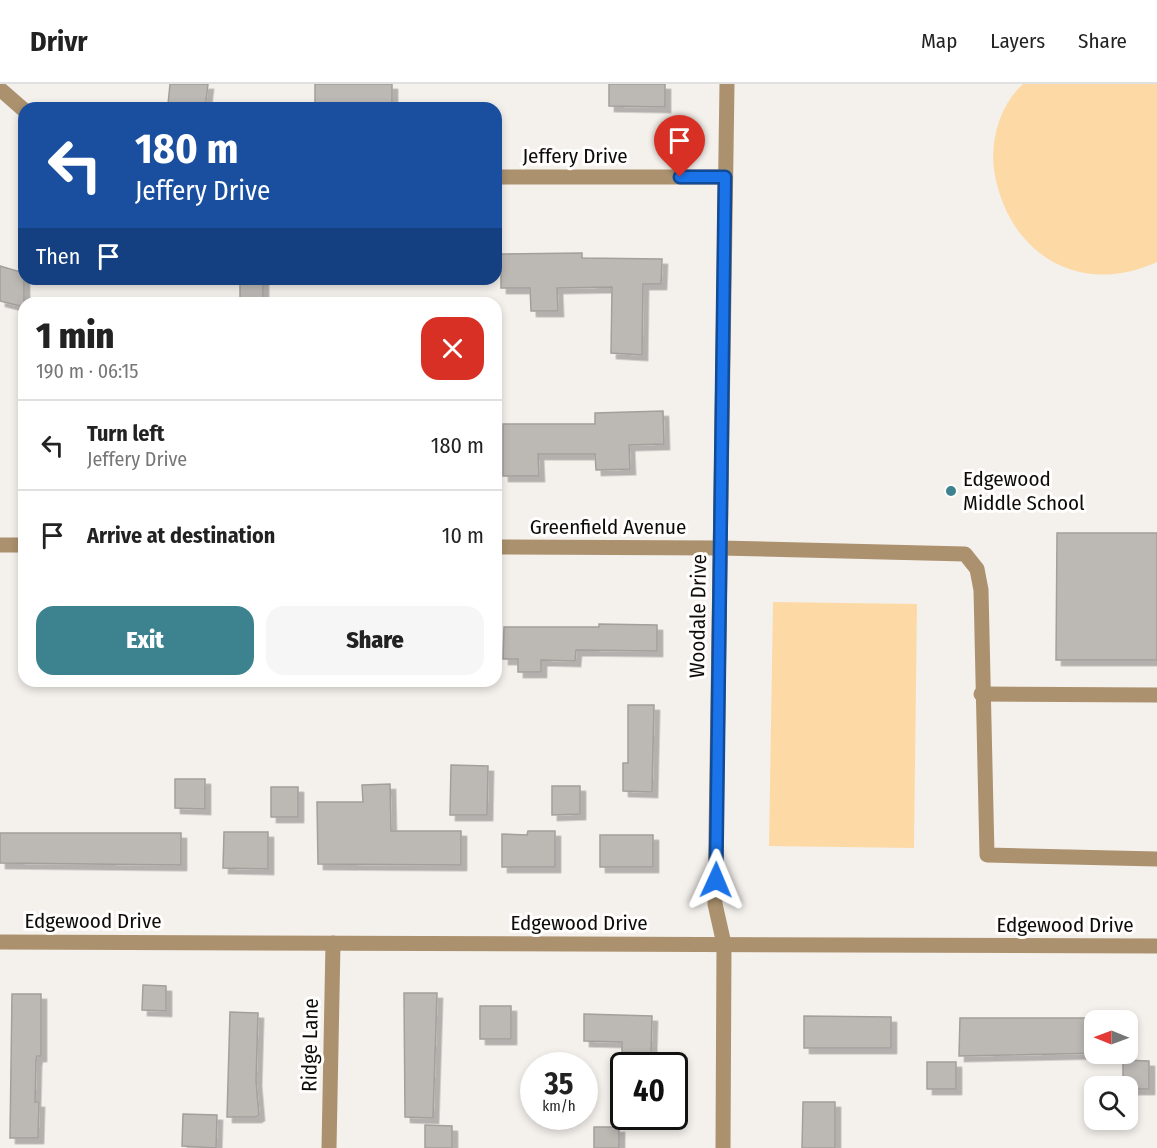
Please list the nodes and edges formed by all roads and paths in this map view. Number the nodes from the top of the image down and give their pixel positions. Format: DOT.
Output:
graph roads {
  1 [pos="727,84"];
  2 [pos="0,89"];
  3 [pos="18,105"];
  4 [pos="502,177"];
  5 [pos="725,177"];
  6 [pos="0,545"];
  7 [pos="18,545"];
  8 [pos="502,547"];
  9 [pos="720,548"];
  10 [pos="981,694"];
  11 [pos="1157,694"];
  12 [pos="1157,859"];
  13 [pos="0,942"];
  14 [pos="333,943"];
  15 [pos="724,944"];
  16 [pos="1157,946"];
  17 [pos="329,1148"];
  18 [pos="723,1148"];
  1 -- 5 [label="street, Woodale Drive"];
  2 -- 3 [label="street"];
  4 -- 5 [label="street, Jeffery Drive"];
  5 -- 9 [label="street, Woodale Drive"];
  6 -- 7 [label="street"];
  8 -- 9 [label="street, Greenfield Avenue"];
  9 -- 10 [label="street, Greenfield Avenue"];
  9 -- 15 [label="street, Woodale Drive"];
  10 -- 11 [label="street"];
  10 -- 12 [label="street, Greenfield Avenue"];
  13 -- 14 [label="street, Edgewood Drive"];
  14 -- 15 [label="street, Edgewood Drive"];
  14 -- 17 [label="street, Ridge Lane"];
  15 -- 16 [label="street, Edgewood Drive"];
  15 -- 18 [label="street, Woodale Drive"];
}
